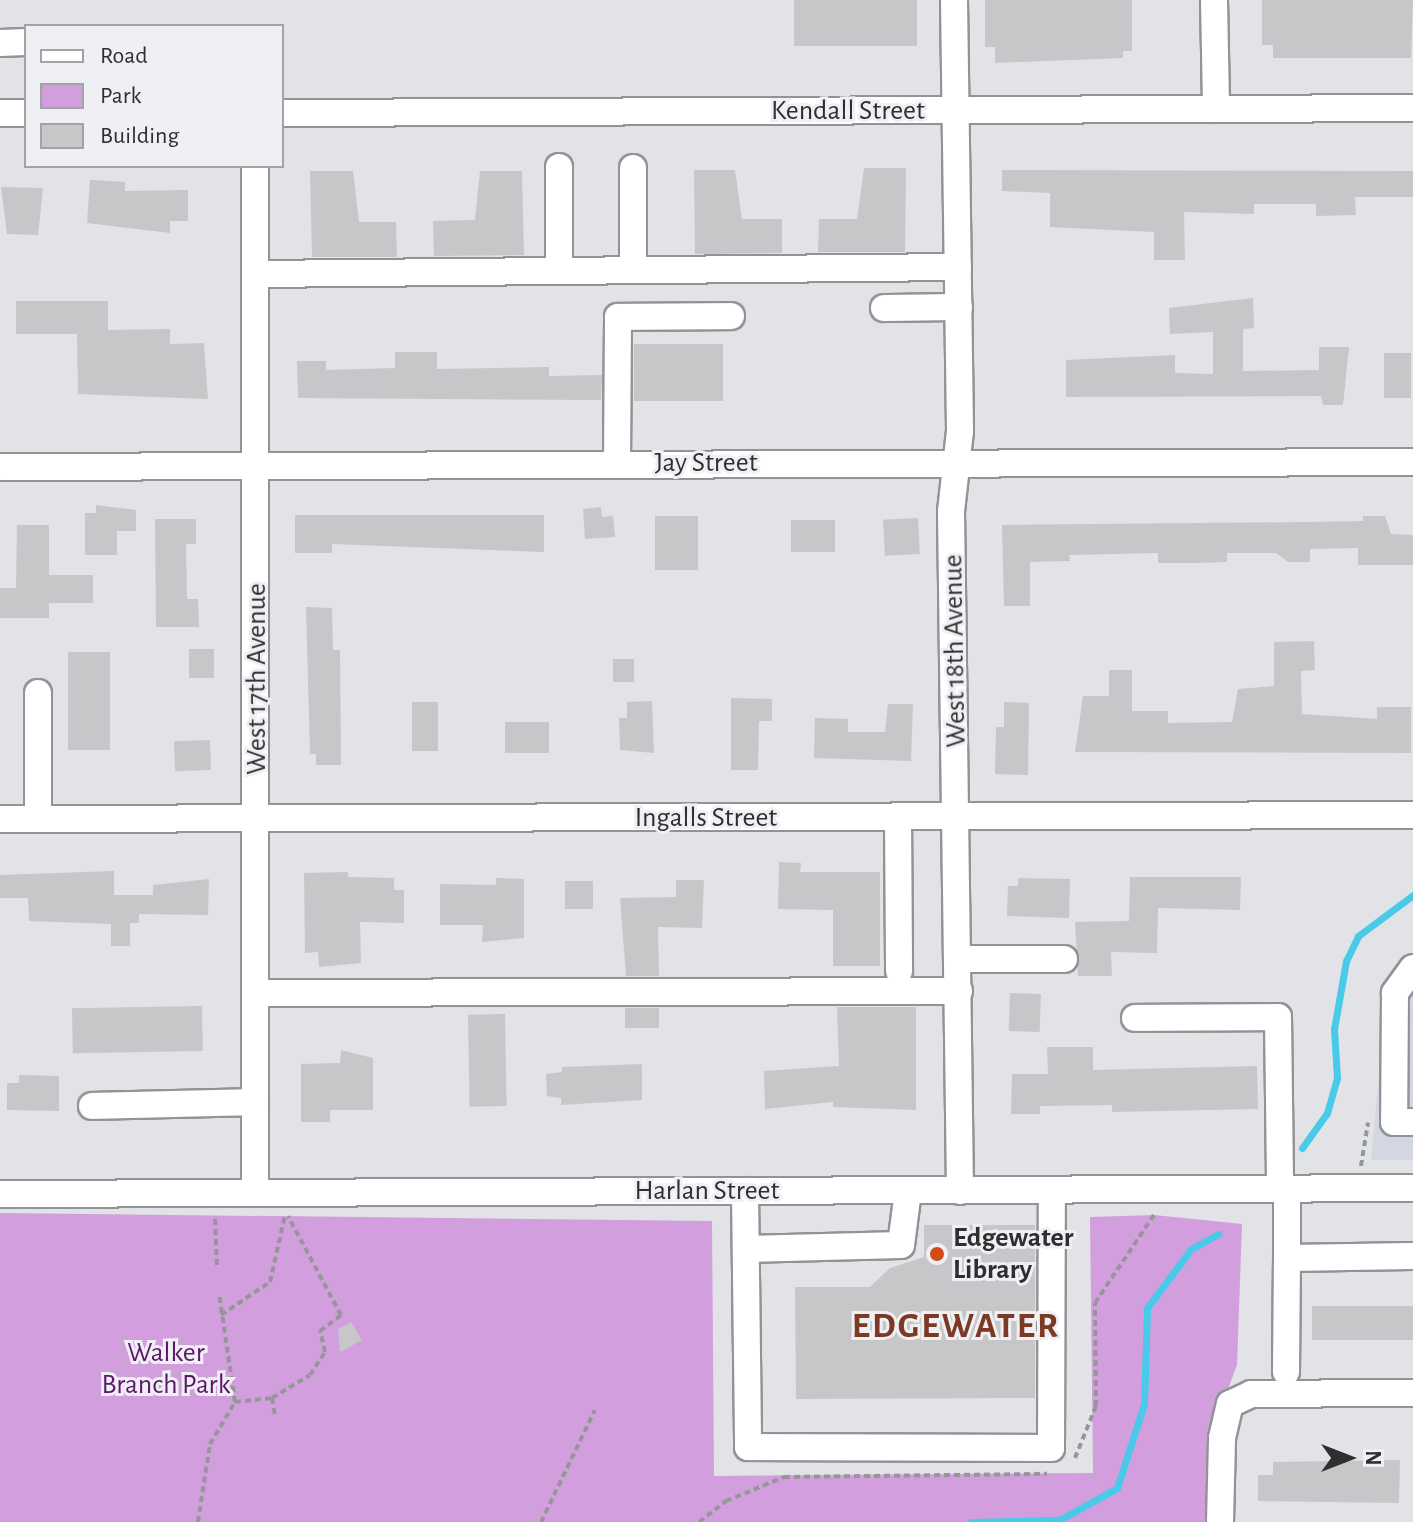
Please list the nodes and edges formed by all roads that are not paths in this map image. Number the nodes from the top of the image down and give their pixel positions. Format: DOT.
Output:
graph roads {
  1 [pos="954,0"];
  2 [pos="1214,0"];
  3 [pos="24,42"];
  4 [pos="0,43"];
  5 [pos="1413,108"];
  6 [pos="1216,109"];
  7 [pos="957,111"];
  8 [pos="0,113"];
  9 [pos="24,113"];
  10 [pos="284,113"];
  11 [pos="559,167"];
  12 [pos="255,168"];
  13 [pos="633,168"];
  14 [pos="958,267"];
  15 [pos="633,270"];
  16 [pos="559,271"];
  17 [pos="255,274"];
  18 [pos="959,307"];
  19 [pos="884,308"];
  20 [pos="731,316"];
  21 [pos="956,462"];
  22 [pos="1413,462"];
  23 [pos="617,464"];
  24 [pos="255,465"];
  25 [pos="0,467"];
  26 [pos="38,693"];
  27 [pos="1413,815"];
  28 [pos="898,817"];
  29 [pos="959,817"];
  30 [pos="0,819"];
  31 [pos="38,819"];
  32 [pos="257,821"];
  33 [pos="959,959"];
  34 [pos="1064,959"];
  35 [pos="1413,968"];
  36 [pos="899,971"];
  37 [pos="959,991"];
  38 [pos="255,993"];
  39 [pos="1135,1018"];
  40 [pos="255,1102"];
  41 [pos="92,1106"];
  42 [pos="1413,1122"];
  43 [pos="1284,1188"];
  44 [pos="1413,1188"];
  45 [pos="1052,1190"];
  46 [pos="745,1191"];
  47 [pos="908,1191"];
  48 [pos="960,1191"];
  49 [pos="255,1192"];
  50 [pos="0,1194"];
  51 [pos="746,1249"];
  52 [pos="1413,1256"];
  53 [pos="1287,1258"];
  54 [pos="1286,1372"];
  55 [pos="1413,1393"];
  56 [pos="1220,1522"];
  1 -- 7 [label="street, West 18th Avenue"];
  2 -- 6 [label="street"];
  3 -- 4 [label="street"];
  5 -- 6 [label="street, Kendall Street"];
  6 -- 7 [label="street, Kendall Street"];
  7 -- 10 [label="street, Kendall Street"];
  7 -- 14 [label="street, West 18th Avenue"];
  8 -- 9 [label="street"];
  11 -- 16 [label="street"];
  12 -- 17 [label="street, West 17th Avenue"];
  13 -- 15 [label="street"];
  14 -- 15 [label="street"];
  14 -- 18 [label="street, West 18th Avenue"];
  15 -- 16 [label="street"];
  16 -- 17 [label="street"];
  17 -- 24 [label="street, West 17th Avenue"];
  18 -- 19 [label="street"];
  18 -- 21 [label="street, West 18th Avenue"];
  20 -- 23 [label="street"];
  21 -- 22 [label="street, Jay Street"];
  21 -- 23 [label="street, Jay Street"];
  21 -- 29 [label="street, West 18th Avenue"];
  23 -- 24 [label="street, Jay Street"];
  24 -- 25 [label="street, Jay Street"];
  24 -- 32 [label="street, West 17th Avenue"];
  26 -- 31 [label="street"];
  27 -- 29 [label="street, Ingalls Street"];
  28 -- 29 [label="street, Ingalls Street"];
  28 -- 32 [label="street, Ingalls Street"];
  28 -- 36 [label="street"];
  29 -- 33 [label="street, West 18th Avenue"];
  30 -- 31 [label="street, Ingalls Street"];
  31 -- 32 [label="street, Ingalls Street"];
  32 -- 38 [label="street, West 17th Avenue"];
  33 -- 34 [label="street"];
  33 -- 37 [label="street, West 18th Avenue"];
  35 -- 42 [label="street"];
  37 -- 38 [label="street"];
  37 -- 48 [label="street, West 18th Avenue"];
  38 -- 40 [label="street, West 17th Avenue"];
  39 -- 43 [label="street"];
  40 -- 41 [label="street"];
  40 -- 49 [label="street, West 17th Avenue"];
  43 -- 44 [label="street, Harlan Street"];
  43 -- 45 [label="street, Harlan Street"];
  43 -- 53 [label="street"];
  45 -- 48 [label="street, Harlan Street"];
  45 -- 51 [label="street"];
  46 -- 47 [label="street, Harlan Street"];
  46 -- 49 [label="street, Harlan Street"];
  46 -- 51 [label="street"];
  47 -- 48 [label="street, Harlan Street"];
  47 -- 51 [label="street"];
  49 -- 50 [label="street, Harlan Street"];
  52 -- 53 [label="street"];
  53 -- 54 [label="street"];
  55 -- 56 [label="street"];
}
